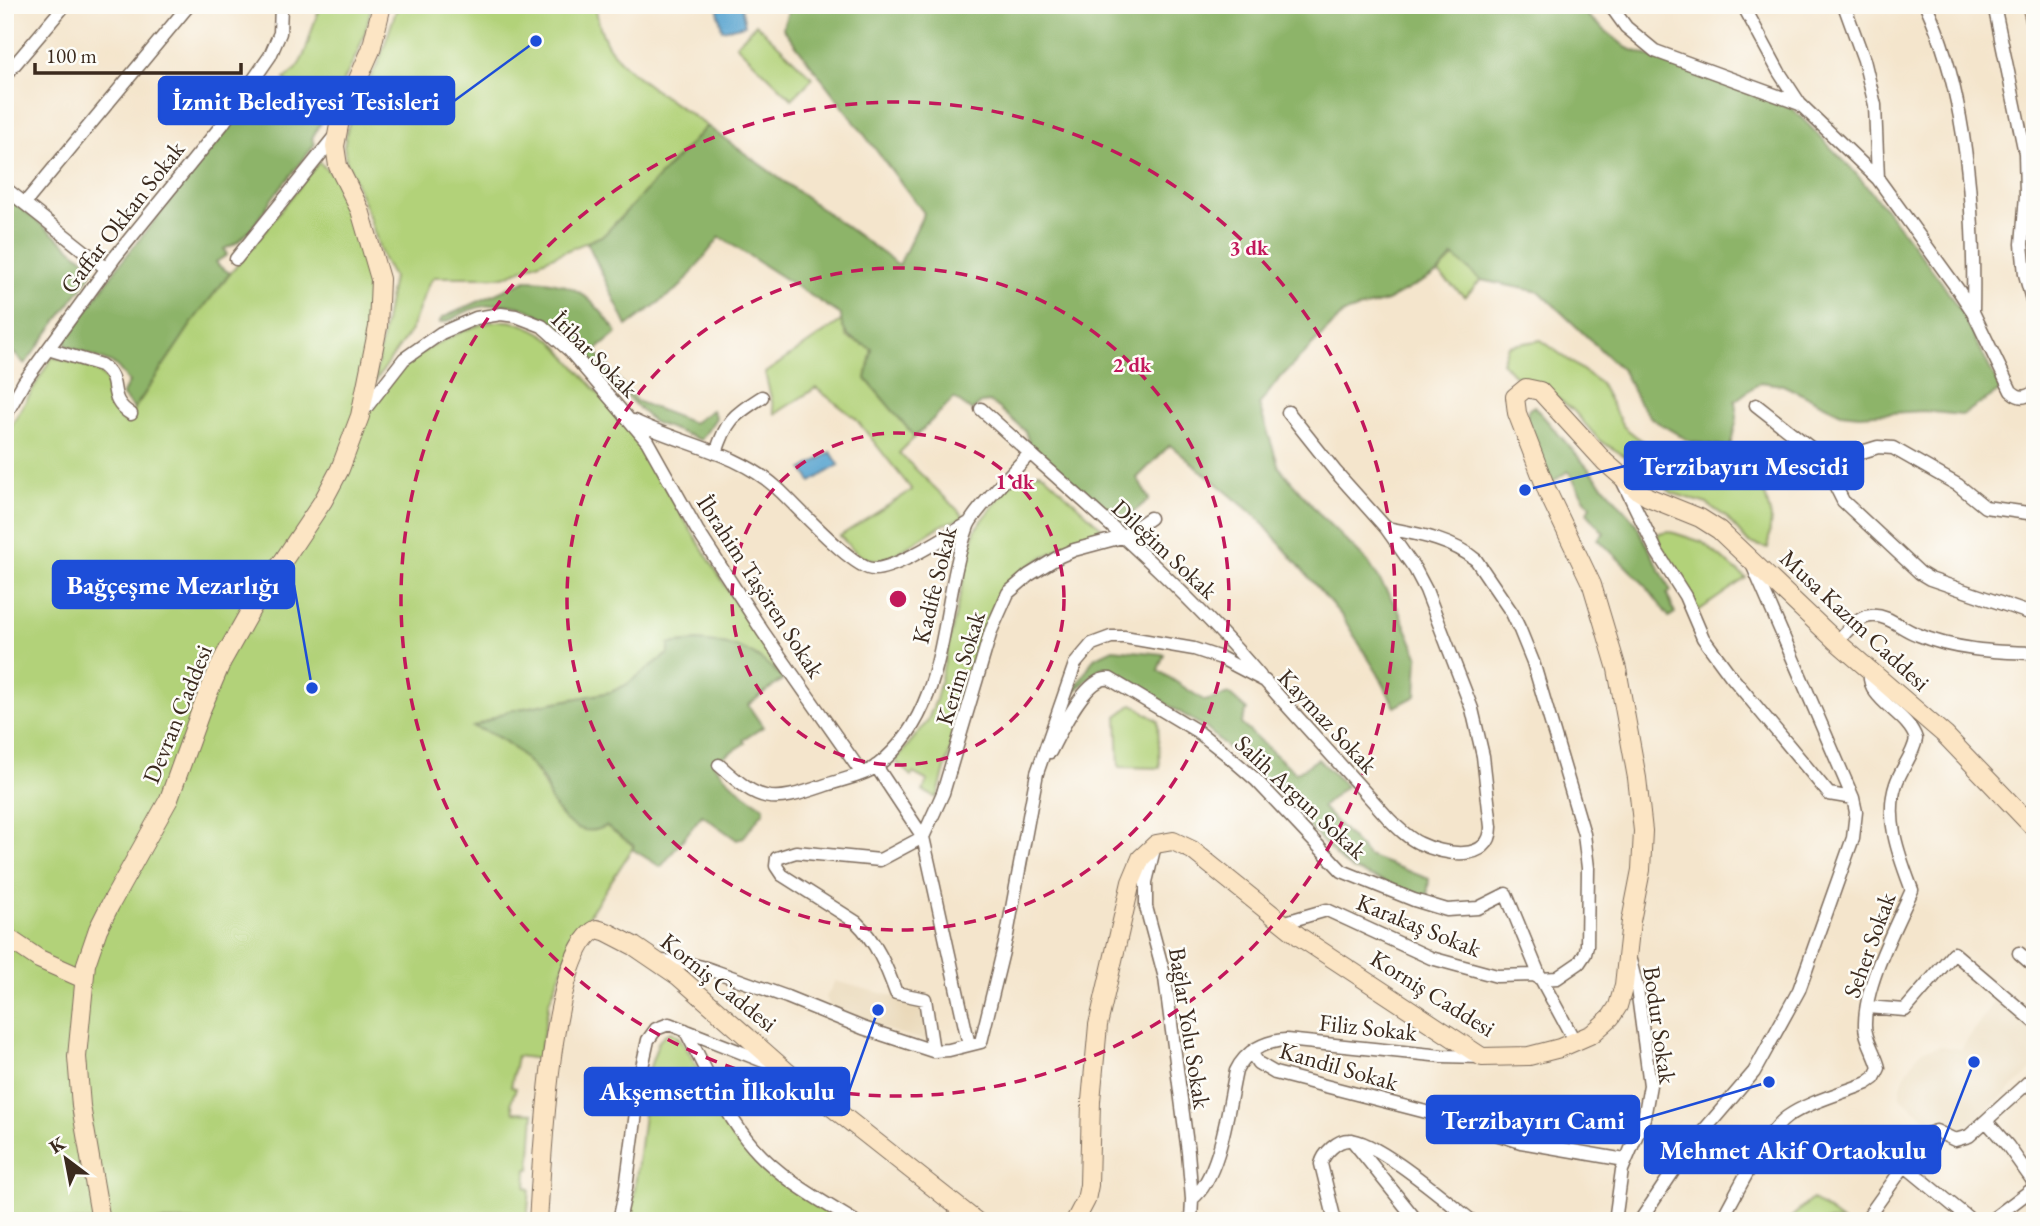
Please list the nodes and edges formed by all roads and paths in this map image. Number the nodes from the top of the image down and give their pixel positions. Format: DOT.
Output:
graph roads {
  1 [pos="65,5"];
  2 [pos="189,5"];
  3 [pos="281,5"];
  4 [pos="382,5"];
  5 [pos="1610,5"];
  6 [pos="1743,5"];
  7 [pos="1844,5"];
  8 [pos="1926,5"];
  9 [pos="1994,5"];
  10 [pos="2031,5"];
  11 [pos="2035,22"];
  12 [pos="5,76"];
  13 [pos="1801,104"];
  14 [pos="336,135"];
  15 [pos="1878,179"];
  16 [pos="5,188"];
  17 [pos="25,203"];
  18 [pos="236,259"];
  19 [pos="107,269"];
  20 [pos="2035,311"];
  21 [pos="1973,312"];
  22 [pos="48,349"];
  23 [pos="2035,392"];
  24 [pos="762,397"];
  25 [pos="1756,405"];
  26 [pos="981,409"];
  27 [pos="1288,412"];
  28 [pos="131,414"];
  29 [pos="5,416"];
  30 [pos="360,416"];
  31 [pos="630,419"];
  32 [pos="716,453"];
  33 [pos="1030,453"];
  34 [pos="1836,460"];
  35 [pos="1620,477"];
  36 [pos="2035,514"];
  37 [pos="1150,518"];
  38 [pos="969,523"];
  39 [pos="1386,528"];
  40 [pos="1122,537"];
  41 [pos="1748,554"];
  42 [pos="2035,615"];
  43 [pos="1837,642"];
  44 [pos="2035,653"];
  45 [pos="1870,670"];
  46 [pos="1265,681"];
  47 [pos="719,765"];
  48 [pos="876,766"];
  49 [pos="862,772"];
  50 [pos="1037,773"];
  51 [pos="1853,798"];
  52 [pos="2035,829"];
  53 [pos="923,837"];
  54 [pos="1156,844"];
  55 [pos="1282,923"];
  56 [pos="5,936"];
  57 [pos="2019,953"];
  58 [pos="1629,956"];
  59 [pos="659,961"];
  60 [pos="2035,967"];
  61 [pos="84,979"];
  62 [pos="1541,979"];
  63 [pos="1867,1007"];
  64 [pos="2035,1021"];
  65 [pos="685,1030"];
  66 [pos="1575,1042"];
  67 [pos="969,1045"];
  68 [pos="933,1051"];
  69 [pos="1251,1052"];
  70 [pos="1482,1057"];
  71 [pos="786,1070"];
  72 [pos="2035,1076"];
  73 [pos="1987,1122"];
  74 [pos="1352,1140"];
  75 [pos="1625,1160"];
  76 [pos="1904,1165"];
  77 [pos="2035,1186"];
  78 [pos="1192,1199"];
  79 [pos="101,1221"];
  80 [pos="538,1221"];
  81 [pos="619,1221"];
  82 [pos="854,1221"];
  83 [pos="976,1221"];
  84 [pos="1075,1221"];
  85 [pos="1191,1221"];
  86 [pos="1335,1221"];
  87 [pos="1417,1221"];
  88 [pos="1472,1221"];
  89 [pos="1615,1221"];
  90 [pos="1640,1221"];
  91 [pos="1721,1221"];
  92 [pos="1865,1221"];
  93 [pos="1972,1221"];
  94 [pos="1990,1221"];
  1 -- 12 [label="street"];
  2 -- 17 [label="street"];
  3 -- 19 [label="street, Gaffar Okkan Sokak"];
  4 -- 14 [label="main road, Devran Caddesi"];
  5 -- 13 [label="street"];
  6 -- 13 [label="street"];
  7 -- 15 [label="street"];
  8 -- 21 [label="street"];
  9 -- 20 [label="street"];
  10 -- 11 [label="main road"];
  13 -- 15 [label="street"];
  14 -- 18 [label="street"];
  14 -- 30 [label="main road, Devran Caddesi"];
  15 -- 21 [label="street"];
  16 -- 17 [label="street"];
  17 -- 19 [label="street"];
  19 -- 22 [label="street, Gaffar Okkan Sokak"];
  21 -- 23 [label="street"];
  22 -- 28 [label="street"];
  22 -- 29 [label="street, Gaffar Okkan Sokak"];
  24 -- 32 [label="street"];
  25 -- 34 [label="street"];
  26 -- 33 [label="street, Dileğim Sokak"];
  27 -- 39 [label="street, Kaymaz Sokak"];
  30 -- 31 [label="street, İtibar Sokak"];
  30 -- 61 [label="main road, Devran Caddesi"];
  31 -- 32 [label="street"];
  31 -- 49 [label="street, İbrahim Taşören Sokak"];
  32 -- 38 [label="street"];
  33 -- 38 [label="street, Kadife Sokak"];
  33 -- 40 [label="street, Dileğim Sokak"];
  34 -- 36 [label="street"];
  34 -- 42 [label="street"];
  35 -- 41 [label="main road, Musa Kazım Caddesi"];
  35 -- 51 [label="street"];
  35 -- 58 [label="main road, Korniş Caddesi"];
  37 -- 40 [label="street, Kerim Sokak"];
  38 -- 48 [label="street, Kadife Sokak"];
  39 -- 46 [label="street, Kaymaz Sokak"];
  39 -- 62 [label="street"];
  40 -- 46 [label="street, Dileğim Sokak"];
  40 -- 53 [label="street, Kerim Sokak"];
  41 -- 43 [label="main road, Musa Kazım Caddesi"];
  41 -- 51 [label="street"];
  43 -- 44 [label="street"];
  43 -- 45 [label="main road, Musa Kazım Caddesi"];
  45 -- 52 [label="main road, Musa Kazım Caddesi"];
  45 -- 63 [label="street, Seher Sokak"];
  46 -- 50 [label="street, Kaymaz Sokak"];
  47 -- 49 [label="street, Kadife Sokak"];
  48 -- 49 [label="street, Kadife Sokak"];
  48 -- 53 [label="street"];
  50 -- 62 [label="street, Salih Argun Sokak"];
  50 -- 67 [label="street, Kaymaz Sokak"];
  51 -- 90 [label="street"];
  53 -- 67 [label="street"];
  53 -- 68 [label="street"];
  54 -- 55 [label="main road, Korniş Caddesi"];
  54 -- 78 [label="street, Bağlar Yolu Sokak"];
  54 -- 84 [label="main road"];
  55 -- 62 [label="street, Karakaş Sokak"];
  55 -- 70 [label="main road, Korniş Caddesi"];
  56 -- 61 [label="main road"];
  57 -- 60 [label="street"];
  58 -- 66 [label="main road, Korniş Caddesi"];
  58 -- 75 [label="street, Bodur Sokak"];
  59 -- 68 [label="street"];
  59 -- 71 [label="main road, Korniş Caddesi"];
  59 -- 80 [label="main road, Korniş Caddesi"];
  61 -- 79 [label="main road, Devran Caddesi"];
  62 -- 66 [label="street"];
  63 -- 64 [label="street"];
  63 -- 91 [label="street, Seher Sokak"];
  65 -- 71 [label="street"];
  65 -- 81 [label="street"];
  65 -- 82 [label="street"];
  66 -- 70 [label="main road, Korniş Caddesi"];
  67 -- 68 [label="street"];
  69 -- 70 [label="street, Filiz Sokak"];
  69 -- 75 [label="street, Kandil Sokak"];
  69 -- 78 [label="street"];
  71 -- 83 [label="main road, Korniş Caddesi"];
  72 -- 73 [label="street"];
  73 -- 76 [label="street"];
  73 -- 77 [label="street"];
  74 -- 86 [label="street"];
  74 -- 87 [label="street"];
  74 -- 88 [label="street"];
  75 -- 89 [label="street, Bodur Sokak"];
  76 -- 92 [label="street"];
  76 -- 93 [label="street"];
  77 -- 94 [label="street"];
  78 -- 85 [label="street, Bağlar Yolu Sokak"];
}
